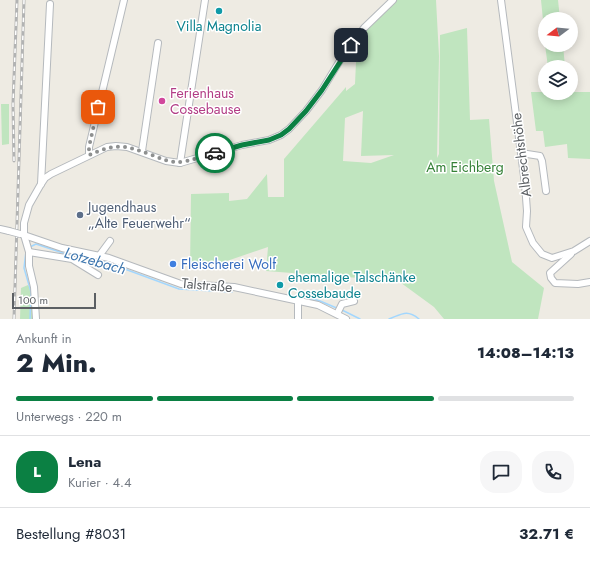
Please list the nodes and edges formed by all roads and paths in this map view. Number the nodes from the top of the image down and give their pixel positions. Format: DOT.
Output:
graph roads {
  1 [pos="124,0"];
  2 [pos="204,0"];
  3 [pos="393,0"];
  4 [pos="501,0"];
  5 [pos="50,4"];
  6 [pos="158,43"];
  7 [pos="142,152"];
  8 [pos="522,153"];
  9 [pos="89,155"];
  10 [pos="180,163"];
  11 [pos="41,184"];
  12 [pos="546,191"];
  13 [pos="0,229"];
  14 [pos="22,234"];
  15 [pos="110,241"];
  16 [pos="590,241"];
  17 [pos="574,251"];
  18 [pos="29,252"];
  19 [pos="73,255"];
  20 [pos="99,256"];
  21 [pos="98,275"];
  22 [pos="590,282"];
  23 [pos="298,301"];
  24 [pos="354,301"];
  25 [pos="338,311"];
  26 [pos="36,319"];
  27 [pos="298,319"];
  28 [pos="346,319"];
  1 -- 9 [label="street"];
  2 -- 10 [label="street"];
  3 -- 10 [label="street"];
  4 -- 8 [label="street, Albrechtshöhe"];
  5 -- 11 [label="street"];
  6 -- 7 [label="street"];
  7 -- 9 [label="street"];
  7 -- 10 [label="street"];
  8 -- 12 [label="street"];
  8 -- 17 [label="street, Albrechtshöhe"];
  9 -- 11 [label="street"];
  11 -- 14 [label="street"];
  13 -- 14 [label="street, Talstraße, bridge"];
  14 -- 18 [label="street"];
  14 -- 19 [label="street, Talstraße"];
  15 -- 20 [label="street"];
  16 -- 17 [label="street, Albrechtshöhe"];
  17 -- 22 [label="street"];
  18 -- 19 [label="street, Talstraße"];
  18 -- 26 [label="street"];
  19 -- 20 [label="street, Talstraße"];
  19 -- 21 [label="street, Talstraße"];
  20 -- 23 [label="street, Talstraße"];
  23 -- 25 [label="street, Talstraße"];
  23 -- 27 [label="street"];
  24 -- 25 [label="street"];
  25 -- 28 [label="street, Talstraße"];
}
